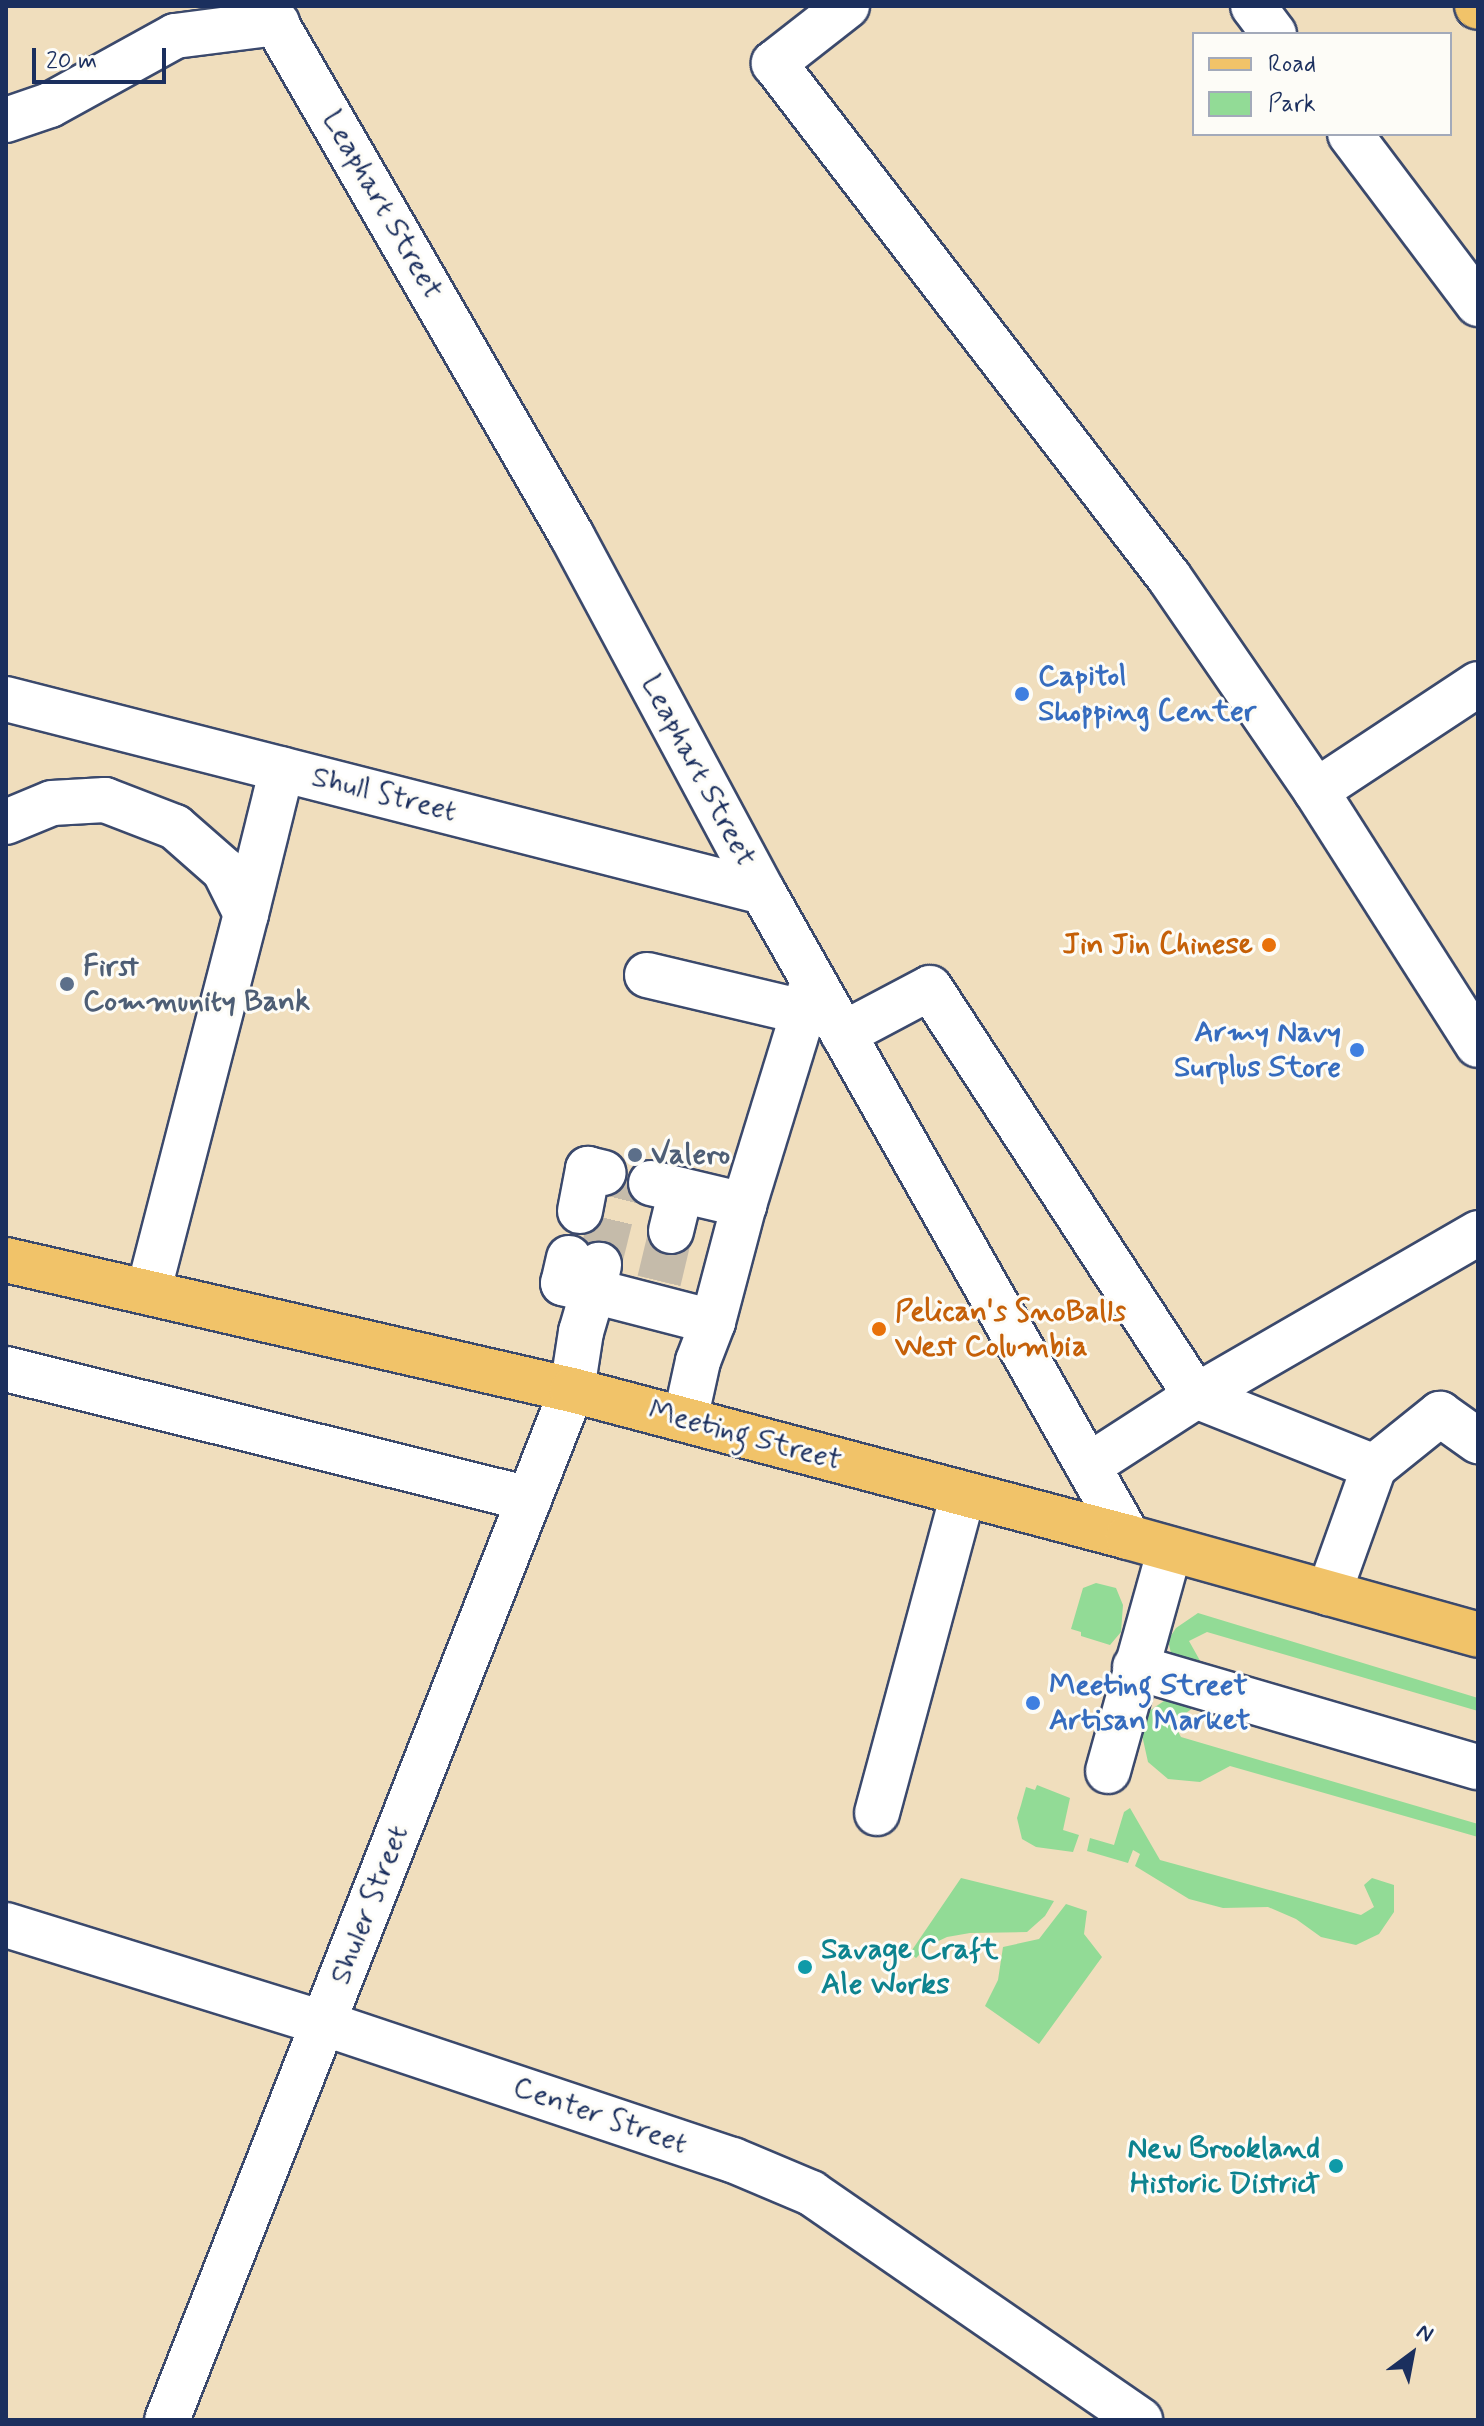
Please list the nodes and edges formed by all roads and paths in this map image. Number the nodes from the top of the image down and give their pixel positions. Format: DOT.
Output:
graph roads {
  1 [pos="847,6"];
  2 [pos="1253,6"];
  3 [pos="271,14"];
  4 [pos="1272,32"];
  5 [pos="6,120"];
  6 [pos="1352,136"];
  7 [pos="1478,304"];
  8 [pos="1478,684"];
  9 [pos="6,699"];
  10 [pos="282,769"];
  11 [pos="1316,791"];
  12 [pos="6,822"];
  13 [pos="763,892"];
  14 [pos="246,914"];
  15 [pos="647,975"];
  16 [pos="808,997"];
  17 [pos="843,1034"];
  18 [pos="1478,1045"];
  19 [pos="604,1173"];
  20 [pos="667,1202"];
  21 [pos="744,1205"];
  22 [pos="580,1211"];
  23 [pos="1478,1233"];
  24 [pos="7,1268"];
  25 [pos="148,1293"];
  26 [pos="713,1322"];
  27 [pos="6,1369"];
  28 [pos="572,1390"];
  29 [pos="1196,1396"];
  30 [pos="685,1420"];
  31 [pos="1478,1441"];
  32 [pos="1088,1466"];
  33 [pos="1374,1467"];
  34 [pos="963,1494"];
  35 [pos="529,1499"];
  36 [pos="1128,1537"];
  37 [pos="1170,1549"];
  38 [pos="1329,1593"];
  39 [pos="1478,1635"];
  40 [pos="1135,1667"];
  41 [pos="1478,1767"];
  42 [pos="1108,1771"];
  43 [pos="877,1813"];
  44 [pos="6,1925"];
  45 [pos="323,2023"];
  46 [pos="167,2420"];
  47 [pos="1140,2420"];
  1 -- 11 [label="street"];
  2 -- 4 [label="street"];
  3 -- 5 [label="street"];
  3 -- 13 [label="street, Leaphart Street"];
  6 -- 7 [label="street"];
  8 -- 11 [label="street"];
  9 -- 10 [label="street, Shull Street"];
  10 -- 13 [label="street, Shull Street"];
  10 -- 14 [label="street"];
  11 -- 18 [label="street"];
  12 -- 14 [label="street"];
  13 -- 16 [label="street, Leaphart Street"];
  14 -- 25 [label="street"];
  15 -- 16 [label="street"];
  16 -- 17 [label="street, Leaphart Street"];
  16 -- 21 [label="street"];
  17 -- 29 [label="street"];
  17 -- 32 [label="street, Leaphart Street"];
  19 -- 22 [label="street"];
  20 -- 21 [label="street"];
  21 -- 26 [label="street"];
  23 -- 29 [label="street"];
  24 -- 25 [label="main road, Meeting Street"];
  25 -- 28 [label="main road, Meeting Street"];
  26 -- 28 [label="street, Shuler Street"];
  26 -- 30 [label="street"];
  27 -- 35 [label="street"];
  28 -- 30 [label="main road, Meeting Street"];
  28 -- 35 [label="street, Shuler Street"];
  29 -- 32 [label="street"];
  29 -- 33 [label="street"];
  30 -- 34 [label="main road, Meeting Street"];
  31 -- 33 [label="street"];
  32 -- 36 [label="street, Leaphart Street"];
  33 -- 38 [label="street"];
  34 -- 36 [label="main road, Meeting Street"];
  34 -- 43 [label="street"];
  35 -- 45 [label="street, Shuler Street"];
  36 -- 37 [label="main road, Meeting Street"];
  37 -- 38 [label="main road, Meeting Street"];
  37 -- 40 [label="street"];
  38 -- 39 [label="main road, Meeting Street"];
  40 -- 41 [label="street"];
  40 -- 42 [label="street"];
  44 -- 45 [label="street, Center Street"];
  45 -- 46 [label="street, Shuler Street"];
  45 -- 47 [label="street, Center Street"];
}
